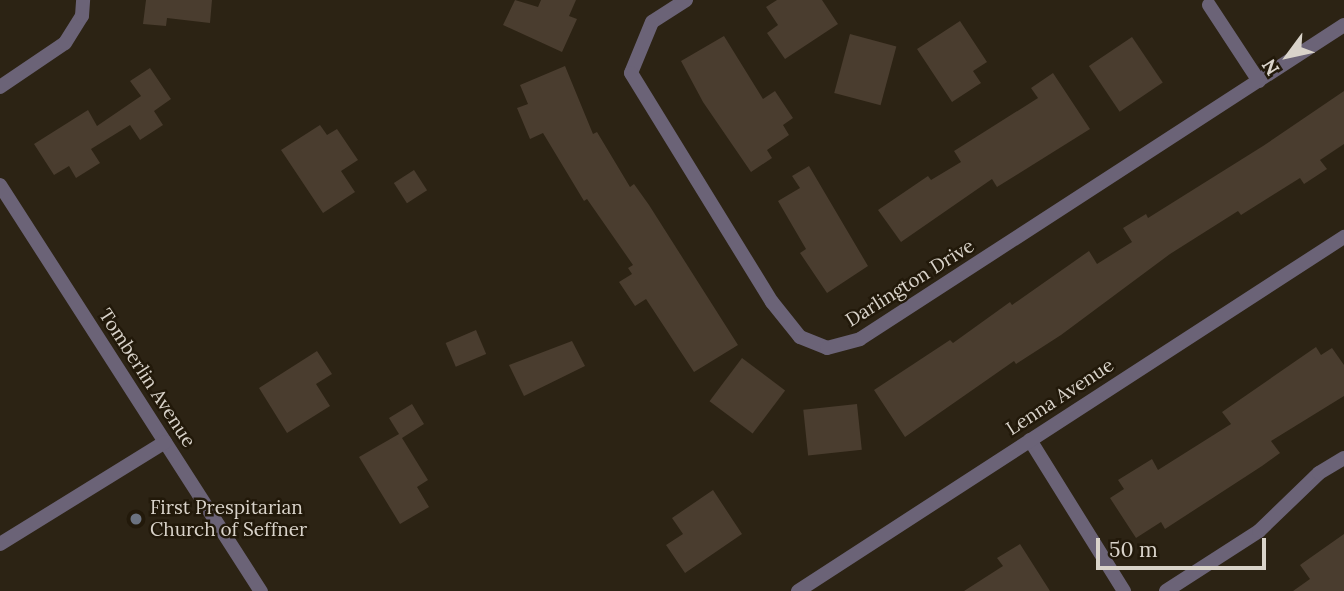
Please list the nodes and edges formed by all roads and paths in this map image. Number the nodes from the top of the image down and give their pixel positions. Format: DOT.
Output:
graph roads {
  1 [pos="82,0"];
  2 [pos="686,0"];
  3 [pos="1209,5"];
  4 [pos="1344,25"];
  5 [pos="1259,81"];
  6 [pos="0,87"];
  7 [pos="0,185"];
  8 [pos="1344,237"];
  9 [pos="1030,440"];
  10 [pos="165,442"];
  11 [pos="1344,458"];
  12 [pos="0,544"];
  13 [pos="261,591"];
  14 [pos="798,591"];
  15 [pos="1124,591"];
  16 [pos="1166,591"];
  1 -- 6 [label="street"];
  2 -- 5 [label="street, Darlington Drive"];
  3 -- 5 [label="street"];
  4 -- 5 [label="street, Darlington Drive"];
  7 -- 10 [label="street, Tomberlin Avenue"];
  8 -- 9 [label="street, Lenna Avenue"];
  9 -- 14 [label="street, Lenna Avenue"];
  9 -- 15 [label="street"];
  10 -- 12 [label="street"];
  10 -- 13 [label="street, Tomberlin Avenue"];
  11 -- 16 [label="street"];
}
